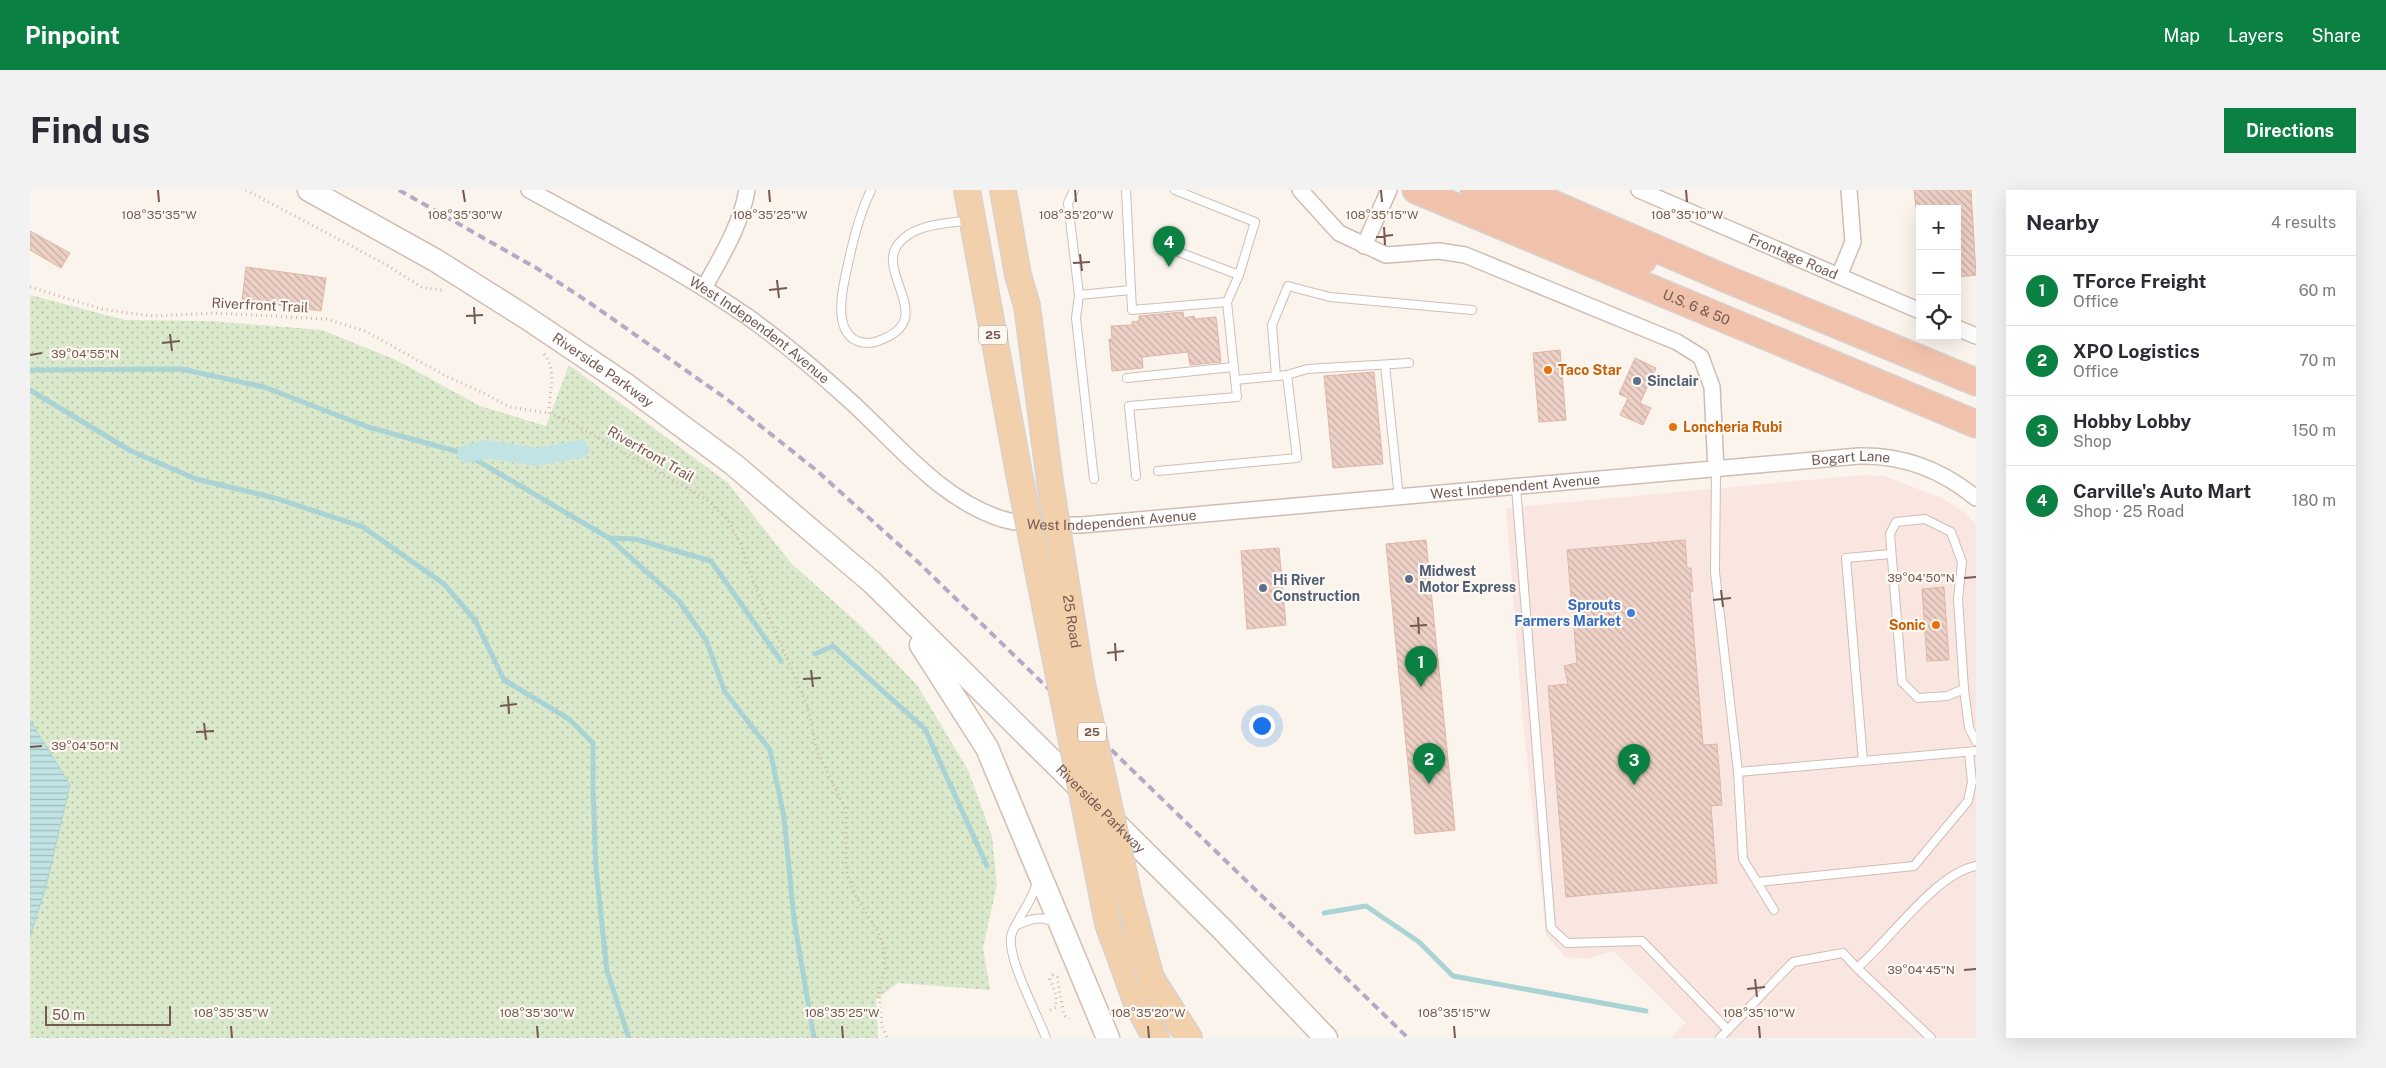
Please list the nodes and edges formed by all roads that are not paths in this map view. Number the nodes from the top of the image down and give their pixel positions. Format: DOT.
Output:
graph roads {
  1 [pos="309,190"];
  2 [pos="529,190"];
  3 [pos="747,190"];
  4 [pos="871,190"];
  5 [pos="967,190"];
  6 [pos="1003,190"];
  7 [pos="1074,190"];
  8 [pos="1126,190"];
  9 [pos="1175,190"];
  10 [pos="1300,190"];
  11 [pos="1389,190"];
  12 [pos="1416,190"];
  13 [pos="1474,190"];
  14 [pos="1521,190"];
  15 [pos="1639,190"];
  16 [pos="1849,190"];
  17 [pos="972,220"];
  18 [pos="1160,245"];
  19 [pos="1364,246"];
  20 [pos="1238,275"];
  21 [pos="1839,276"];
  22 [pos="1724,278"];
  23 [pos="704,288"];
  24 [pos="1131,290"];
  25 [pos="1079,294"];
  26 [pos="1227,302"];
  27 [pos="1916,309"];
  28 [pos="1472,310"];
  29 [pos="1961,330"];
  30 [pos="1976,336"];
  31 [pos="1409,363"];
  32 [pos="1385,365"];
  33 [pos="1233,367"];
  34 [pos="1286,375"];
  35 [pos="1276,376"];
  36 [pos="1127,378"];
  37 [pos="1235,380"];
  38 [pos="1976,382"];
  39 [pos="1976,424"];
  40 [pos="1716,470"];
  41 [pos="1158,471"];
  42 [pos="1136,476"];
  43 [pos="1094,479"];
  44 [pos="1516,487"];
  45 [pos="1399,498"];
  46 [pos="1976,498"];
  47 [pos="1891,554"];
  48 [pos="873,583"];
  49 [pos="1964,689"];
  50 [pos="1976,740"];
  51 [pos="1973,751"];
  52 [pos="1864,761"];
  53 [pos="1738,772"];
  54 [pos="1976,866"];
  55 [pos="1037,867"];
  56 [pos="1757,882"];
  57 [pos="1774,910"];
  58 [pos="1017,925"];
  59 [pos="1064,929"];
  60 [pos="1857,968"];
  61 [pos="1728,1030"];
  62 [pos="1046,1038"];
  63 [pos="1108,1038"];
  64 [pos="1156,1038"];
  65 [pos="1189,1038"];
  66 [pos="1326,1038"];
  67 [pos="1720,1038"];
  68 [pos="1931,1038"];
  1 -- 48 [label="main road, Riverside Parkway"];
  2 -- 23 [label="street, West Independent Avenue"];
  3 -- 23 [label="street"];
  4 -- 17 [label="lane"];
  5 -- 17 [label="main road, 25 Road / 25"];
  6 -- 65 [label="main road, 25 Road / 25, bridge"];
  7 -- 25 [label="lane"];
  8 -- 24 [label="lane"];
  9 -- 20 [label="lane"];
  10 -- 19 [label="street"];
  11 -- 19 [label="street"];
  12 -- 39 [label="highway, U.S. 6 & 50"];
  13 -- 22 [label="highway"];
  14 -- 22 [label="highway"];
  15 -- 21 [label="street, Frontage Road"];
  16 -- 21 [label="street"];
  17 -- 64 [label="main road, 25 Road / 25, bridge"];
  18 -- 20 [label="lane"];
  19 -- 40 [label="street"];
  20 -- 26 [label="lane"];
  21 -- 27 [label="street, Frontage Road"];
  22 -- 38 [label="highway"];
  23 -- 45 [label="street, West Independent Avenue"];
  24 -- 25 [label="lane"];
  24 -- 26 [label="lane"];
  25 -- 43 [label="lane"];
  26 -- 33 [label="lane"];
  28 -- 35 [label="lane"];
  29 -- 30 [label="street"];
  31 -- 32 [label="lane"];
  32 -- 34 [label="lane"];
  32 -- 45 [label="lane"];
  33 -- 36 [label="lane"];
  33 -- 37 [label="lane"];
  34 -- 35 [label="lane"];
  34 -- 41 [label="lane"];
  35 -- 37 [label="lane"];
  37 -- 42 [label="lane"];
  40 -- 44 [label="street, West Independent Avenue"];
  40 -- 46 [label="street, Bogart Lane"];
  40 -- 53 [label="lane"];
  44 -- 45 [label="street, West Independent Avenue"];
  44 -- 61 [label="lane"];
  47 -- 49 [label="lane"];
  47 -- 49 [label="lane"];
  47 -- 52 [label="lane"];
  48 -- 55 [label="main road, Riverside Parkway"];
  48 -- 66 [label="main road, Riverside Parkway"];
  49 -- 50 [label="lane"];
  51 -- 52 [label="lane"];
  51 -- 56 [label="lane"];
  52 -- 53 [label="lane"];
  53 -- 56 [label="lane"];
  54 -- 60 [label="lane"];
  55 -- 58 [label="lane"];
  55 -- 59 [label="main road, Riverside Parkway"];
  56 -- 57 [label="lane"];
  58 -- 59 [label="lane"];
  58 -- 62 [label="lane"];
  59 -- 63 [label="main road, Riverside Parkway"];
  60 -- 61 [label="lane"];
  60 -- 68 [label="lane"];
  61 -- 67 [label="lane"];
}
